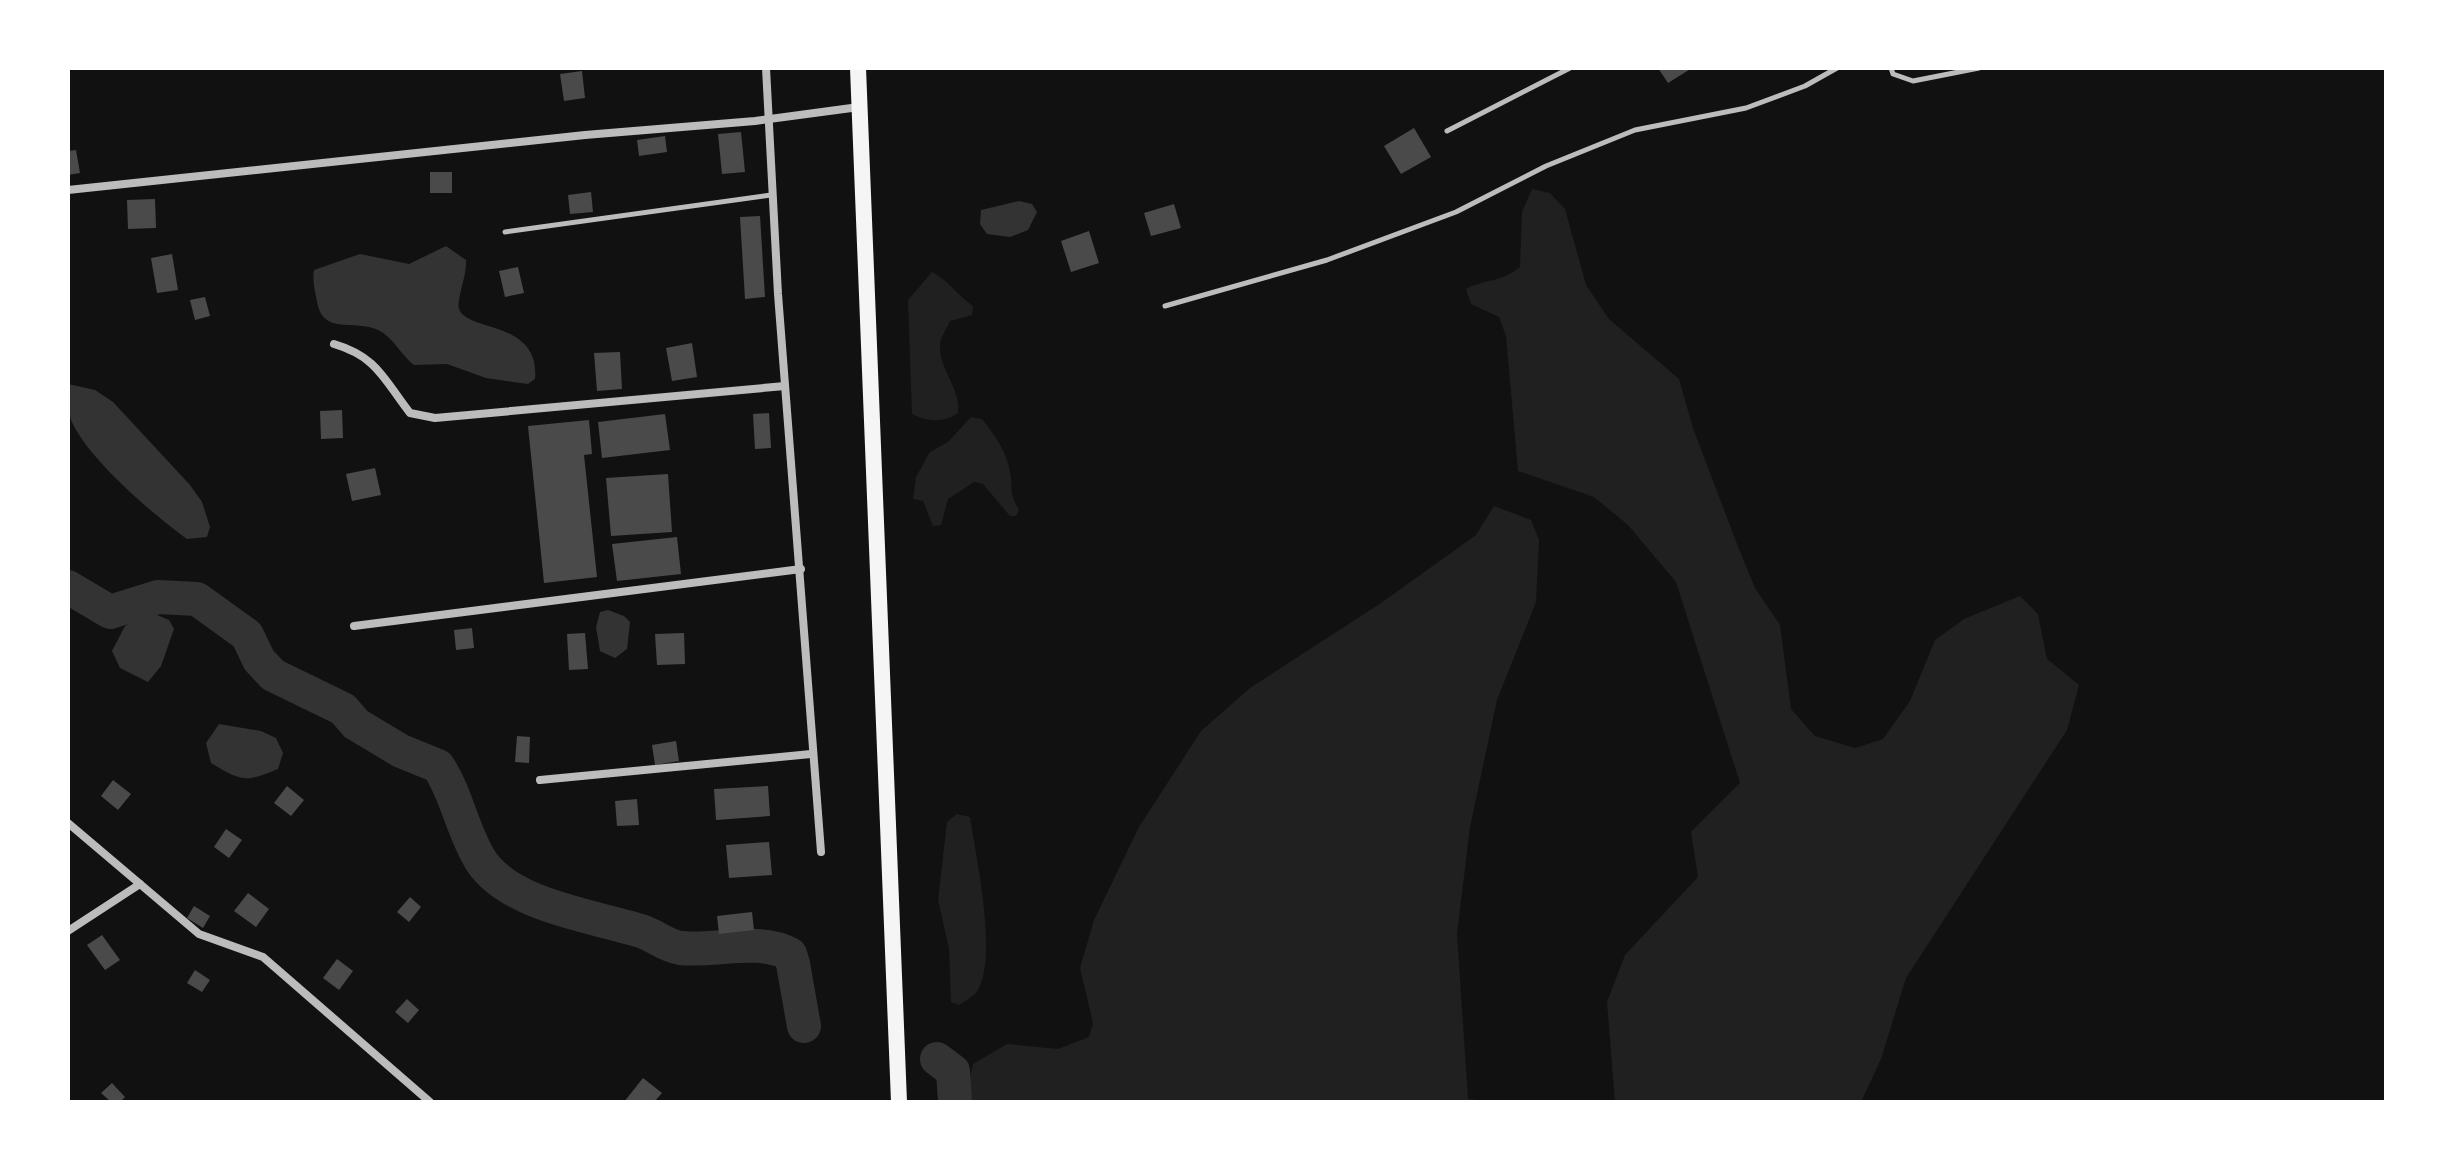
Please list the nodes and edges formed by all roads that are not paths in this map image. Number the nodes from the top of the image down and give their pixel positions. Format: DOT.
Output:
graph roads {
  1 [pos="766,68"];
  2 [pos="858,68"];
  3 [pos="1570,68"];
  4 [pos="1837,68"];
  5 [pos="1891,68"];
  6 [pos="1979,68"];
  7 [pos="860,107"];
  8 [pos="768,120"];
  9 [pos="1447,131"];
  10 [pos="68,190"];
  11 [pos="771,195"];
  12 [pos="505,232"];
  13 [pos="1165,306"];
  14 [pos="334,344"];
  15 [pos="785,386"];
  16 [pos="801,569"];
  17 [pos="354,626"];
  18 [pos="811,754"];
  19 [pos="540,780"];
  20 [pos="68,823"];
  21 [pos="821,852"];
  22 [pos="140,884"];
  23 [pos="68,931"];
  24 [pos="430,1102"];
  25 [pos="899,1102"];
  1 -- 8 [label="street"];
  2 -- 7 [label="main road"];
  3 -- 9 [label="lane"];
  4 -- 13 [label="lane"];
  5 -- 6 [label="lane"];
  7 -- 8 [label="street"];
  7 -- 25 [label="main road"];
  8 -- 10 [label="street"];
  8 -- 11 [label="street"];
  11 -- 12 [label="lane"];
  11 -- 15 [label="street"];
  14 -- 15 [label="street"];
  15 -- 16 [label="street"];
  16 -- 17 [label="street"];
  16 -- 18 [label="street"];
  18 -- 19 [label="street"];
  18 -- 21 [label="street"];
  20 -- 22 [label="street"];
  22 -- 23 [label="street"];
  22 -- 24 [label="street"];
}
